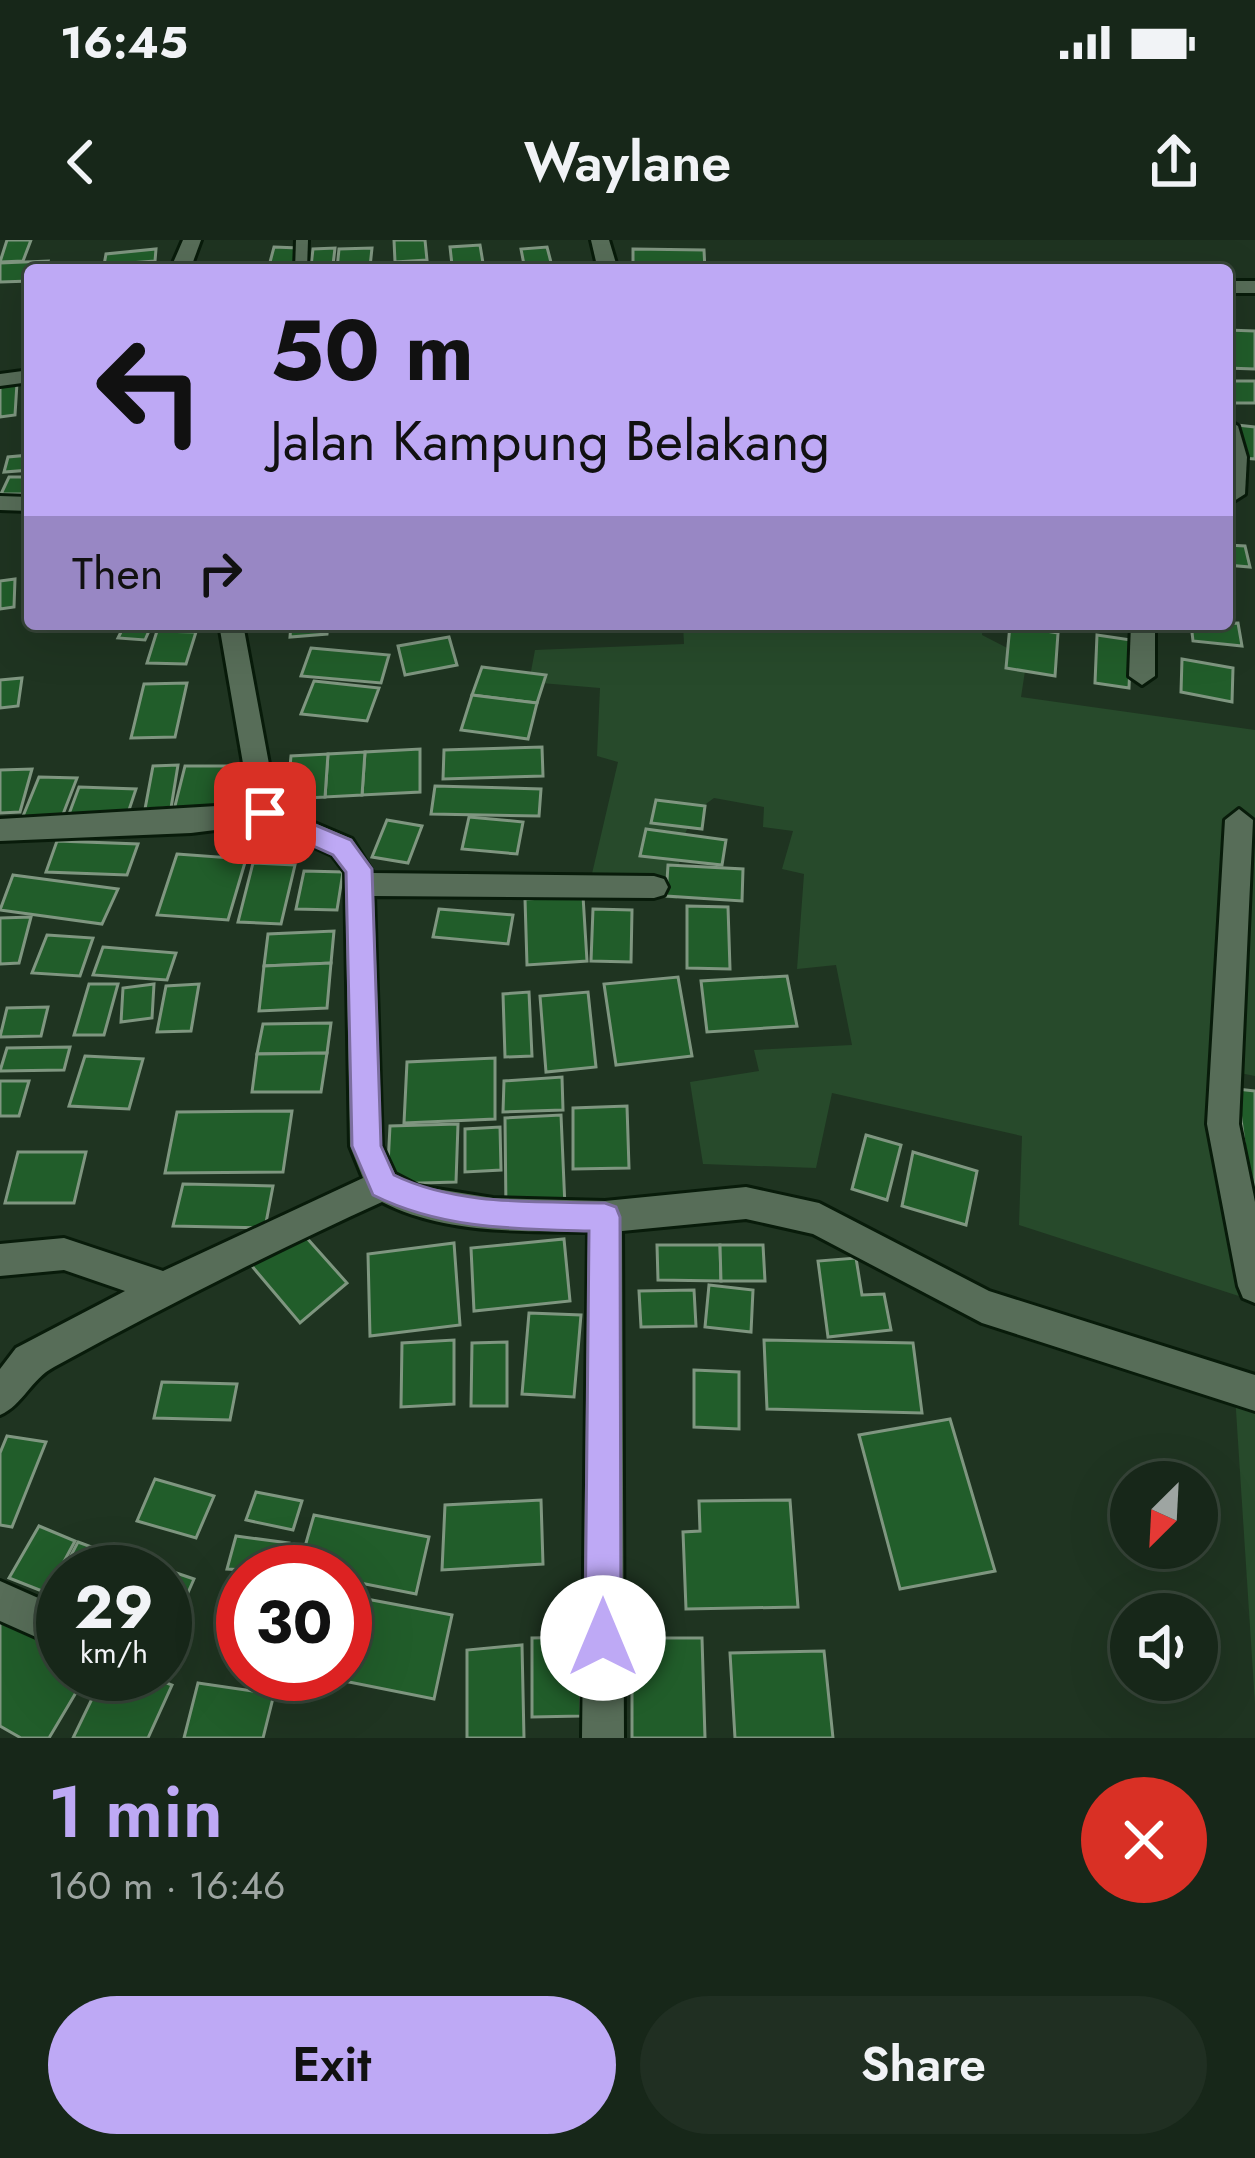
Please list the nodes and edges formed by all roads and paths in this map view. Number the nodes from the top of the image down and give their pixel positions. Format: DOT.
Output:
graph roads {
  1 [pos="1233,447"];
  2 [pos="1233,494"];
  3 [pos="231,630"];
  4 [pos="1143,630"];
  5 [pos="1142,676"];
  6 [pos="265,813"];
  7 [pos="1239,820"];
  8 [pos="0,830"];
  9 [pos="359,885"];
  10 [pos="654,887"];
  11 [pos="1245,899"];
  12 [pos="383,1185"];
  13 [pos="605,1217"];
  14 [pos="0,1260"];
  15 [pos="1255,1286"];
  16 [pos="165,1288"];
  17 [pos="1244,1390"];
  18 [pos="0,1396"];
  19 [pos="0,1601"];
  20 [pos="36,1618"];
  21 [pos="603,1738"];
  1 -- 2 [label="street"];
  3 -- 6 [label="street"];
  4 -- 5 [label="street"];
  6 -- 8 [label="street"];
  6 -- 9 [label="street"];
  7 -- 11 [label="street"];
  9 -- 10 [label="street"];
  9 -- 12 [label="street"];
  11 -- 15 [label="street"];
  12 -- 13 [label="street"];
  12 -- 16 [label="street"];
  13 -- 17 [label="street"];
  13 -- 21 [label="street"];
  14 -- 16 [label="street"];
  16 -- 18 [label="street"];
  19 -- 20 [label="street"];
}
